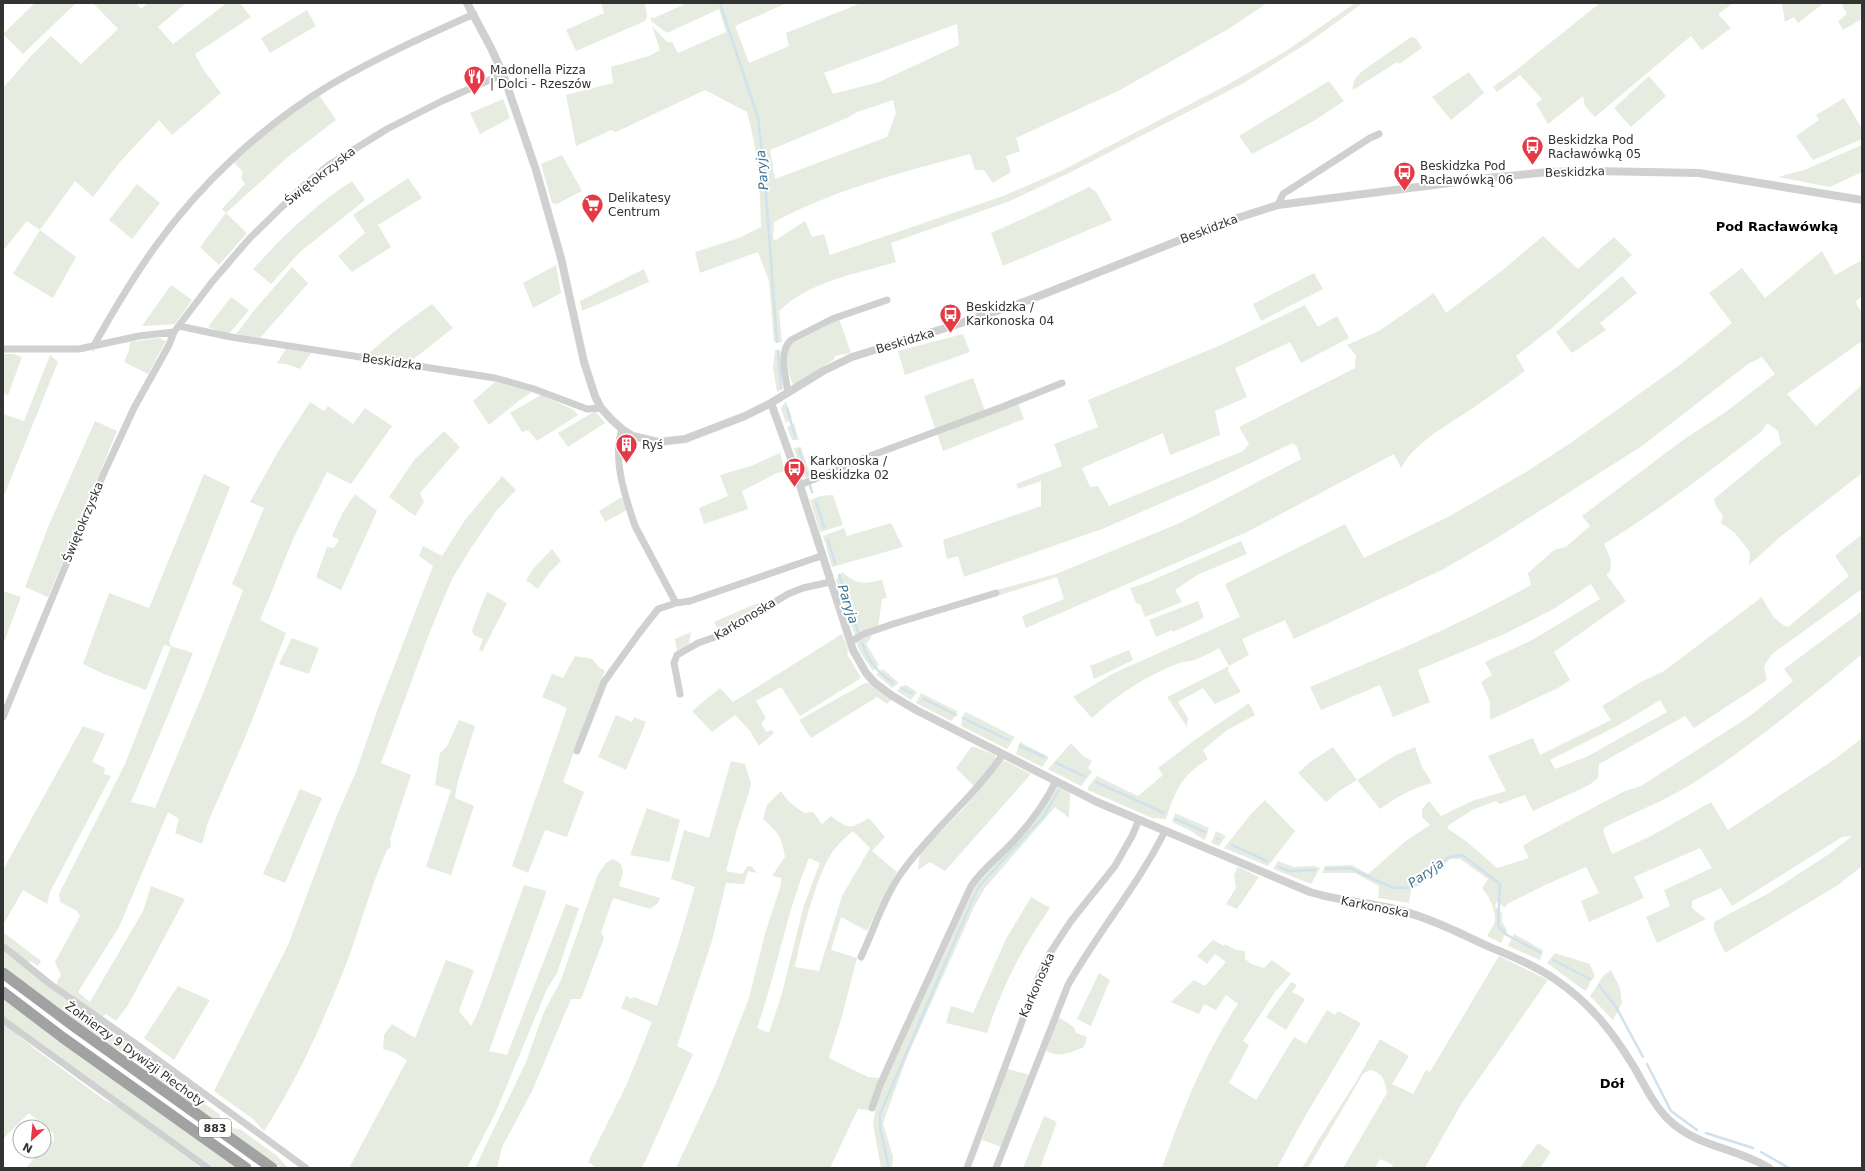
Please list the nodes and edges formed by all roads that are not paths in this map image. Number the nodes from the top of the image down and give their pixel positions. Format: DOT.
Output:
graph roads {
  1 [pos="467,3"];
  2 [pos="474,14"];
  3 [pos="503,74"];
  4 [pos="1379,134"];
  5 [pos="1862,200"];
  6 [pos="1278,205"];
  7 [pos="887,300"];
  8 [pos="177,329"];
  9 [pos="92,347"];
  10 [pos="3,350"];
  11 [pos="1062,383"];
  12 [pos="788,393"];
  13 [pos="771,403"];
  14 [pos="601,408"];
  15 [pos="622,429"];
  16 [pos="800,485"];
  17 [pos="822,556"];
  18 [pos="830,582"];
  19 [pos="996,593"];
  20 [pos="676,603"];
  21 [pos="850,642"];
  22 [pos="680,694"];
  23 [pos="3,717"];
  24 [pos="577,751"];
  25 [pos="1003,754"];
  26 [pos="1056,781"];
  27 [pos="1139,820"];
  28 [pos="1165,831"];
  29 [pos="3,946"];
  30 [pos="861,956"];
  31 [pos="3,973"];
  32 [pos="3,992"];
  33 [pos="3,1020"];
  34 [pos="872,1108"];
  35 [pos="208,1168"];
  36 [pos="246,1168"];
  37 [pos="272,1168"];
  38 [pos="306,1168"];
  39 [pos="967,1168"];
  40 [pos="996,1168"];
  41 [pos="1769,1168"];
  1 -- 2 [label="street, Beskidzka"];
  2 -- 3 [label="street, Beskidzka"];
  2 -- 9 [label="street"];
  3 -- 8 [label="street, Świętokrzyska"];
  3 -- 14 [label="street, Beskidzka"];
  4 -- 6 [label="street"];
  5 -- 6 [label="street, Beskidzka"];
  6 -- 12 [label="street, Beskidzka"];
  7 -- 12 [label="street"];
  8 -- 9 [label="street, Beskidzka"];
  8 -- 14 [label="street, Beskidzka"];
  8 -- 23 [label="street, Świętokrzyska"];
  9 -- 10 [label="street, Beskidzka"];
  11 -- 16 [label="street"];
  12 -- 13 [label="street, Beskidzka"];
  13 -- 15 [label="street, Beskidzka"];
  13 -- 16 [label="street, Karkonoska"];
  14 -- 15 [label="street, Beskidzka"];
  15 -- 20 [label="street"];
  16 -- 17 [label="street, Karkonoska"];
  17 -- 18 [label="street, Karkonoska"];
  17 -- 20 [label="street"];
  18 -- 21 [label="street, Karkonoska"];
  18 -- 22 [label="street, Karkonoska"];
  19 -- 21 [label="street"];
  20 -- 24 [label="street"];
  21 -- 25 [label="street, Karkonoska"];
  25 -- 26 [label="street, Karkonoska"];
  25 -- 30 [label="street"];
  26 -- 27 [label="street, Karkonoska"];
  26 -- 34 [label="street"];
  27 -- 28 [label="street, Karkonoska"];
  27 -- 39 [label="street, Karkonoska"];
  28 -- 40 [label="street"];
  28 -- 41 [label="street, Karkonoska"];
  29 -- 38 [label="street"];
  31 -- 37 [label="highway, Żołnierzy 9 Dywizji Piechoty / 883"];
  32 -- 36 [label="highway, 883"];
  33 -- 35 [label="street"];
}
